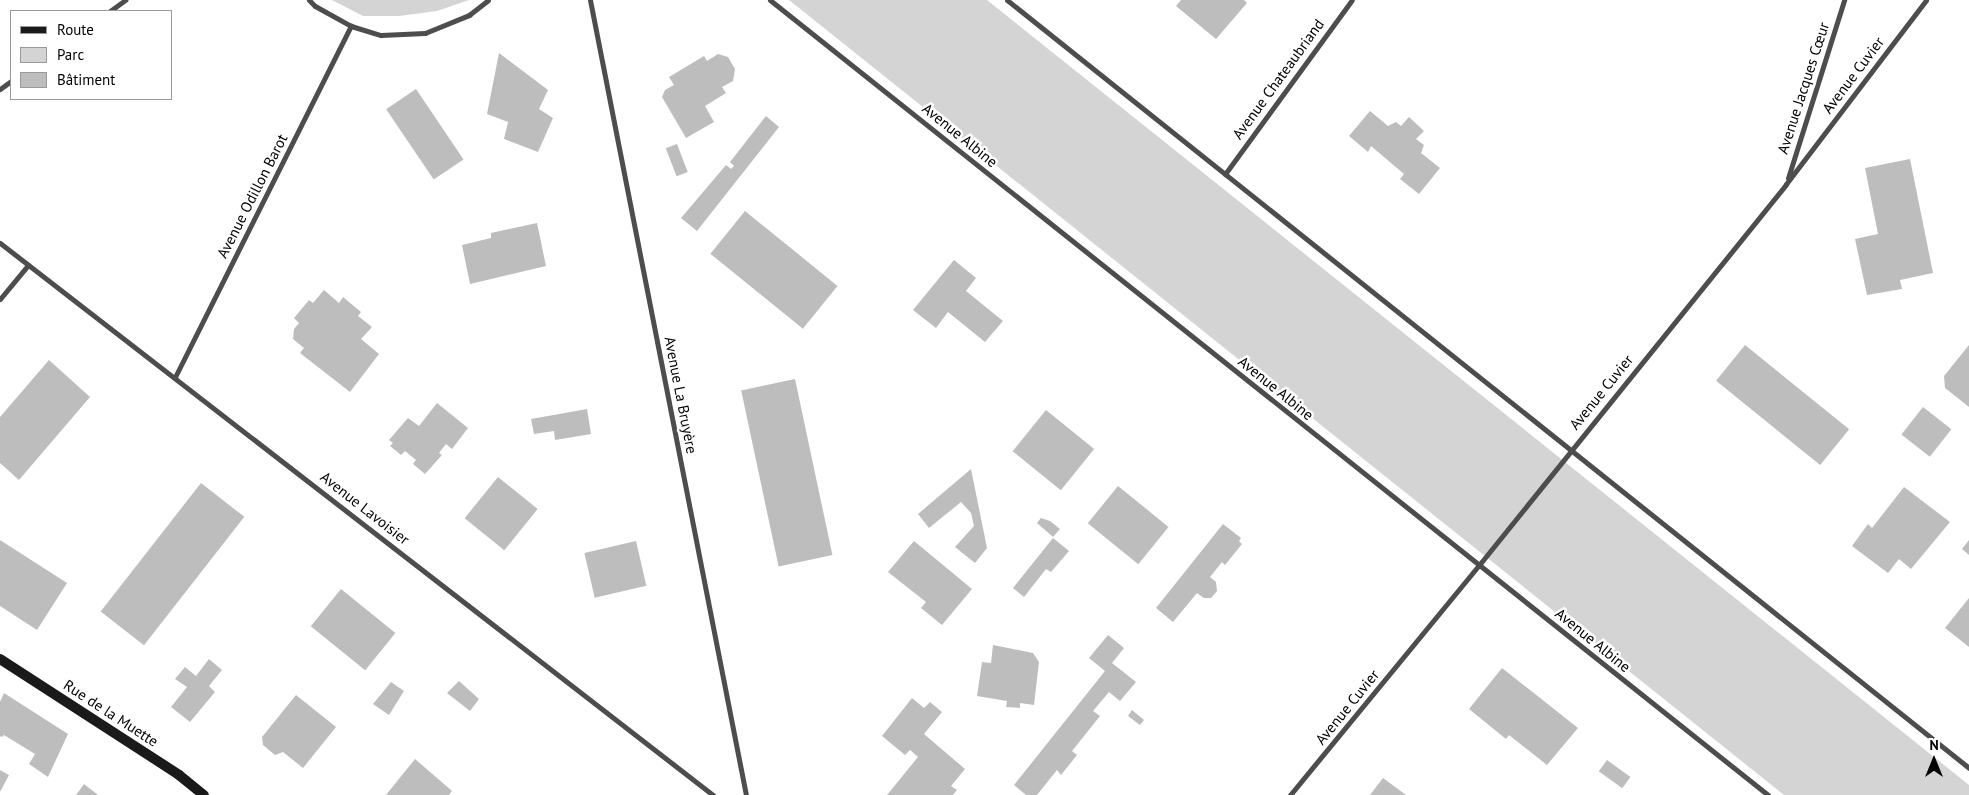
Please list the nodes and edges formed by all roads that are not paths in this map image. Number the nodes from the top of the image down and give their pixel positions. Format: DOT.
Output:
graph roads {
  1 [pos="125,0"];
  2 [pos="309,0"];
  3 [pos="488,0"];
  4 [pos="590,0"];
  5 [pos="770,0"];
  6 [pos="1007,0"];
  7 [pos="1352,0"];
  8 [pos="1844,0"];
  9 [pos="1926,0"];
  10 [pos="111,10"];
  11 [pos="351,26"];
  12 [pos="1224,174"];
  13 [pos="1786,184"];
  14 [pos="0,243"];
  15 [pos="28,265"];
  16 [pos="0,299"];
  17 [pos="176,377"];
  18 [pos="1570,450"];
  19 [pos="1479,565"];
  20 [pos="0,659"];
  21 [pos="1969,768"];
  22 [pos="204,795"];
  23 [pos="713,795"];
  24 [pos="746,795"];
  25 [pos="1290,795"];
  26 [pos="1768,795"];
  1 -- 10 [label="street"];
  2 -- 11 [label="street"];
  3 -- 11 [label="street"];
  4 -- 24 [label="street, Avenue La Bruyère"];
  5 -- 19 [label="street, Avenue Albine"];
  6 -- 12 [label="street"];
  7 -- 12 [label="street, Avenue Chateaubriand"];
  8 -- 13 [label="street, Avenue Jacques Cœur"];
  9 -- 13 [label="street, Avenue Cuvier"];
  11 -- 17 [label="street, Avenue Odillon Barot"];
  12 -- 18 [label="street"];
  13 -- 18 [label="street, Avenue Cuvier"];
  14 -- 15 [label="street, Avenue Lavoisier"];
  15 -- 16 [label="street"];
  15 -- 17 [label="street, Avenue Lavoisier"];
  17 -- 23 [label="street, Avenue Lavoisier"];
  18 -- 19 [label="street, Avenue Cuvier"];
  18 -- 21 [label="street"];
  19 -- 25 [label="street, Avenue Cuvier"];
  19 -- 26 [label="street, Avenue Albine"];
  20 -- 22 [label="street, Rue de la Muette"];
}
